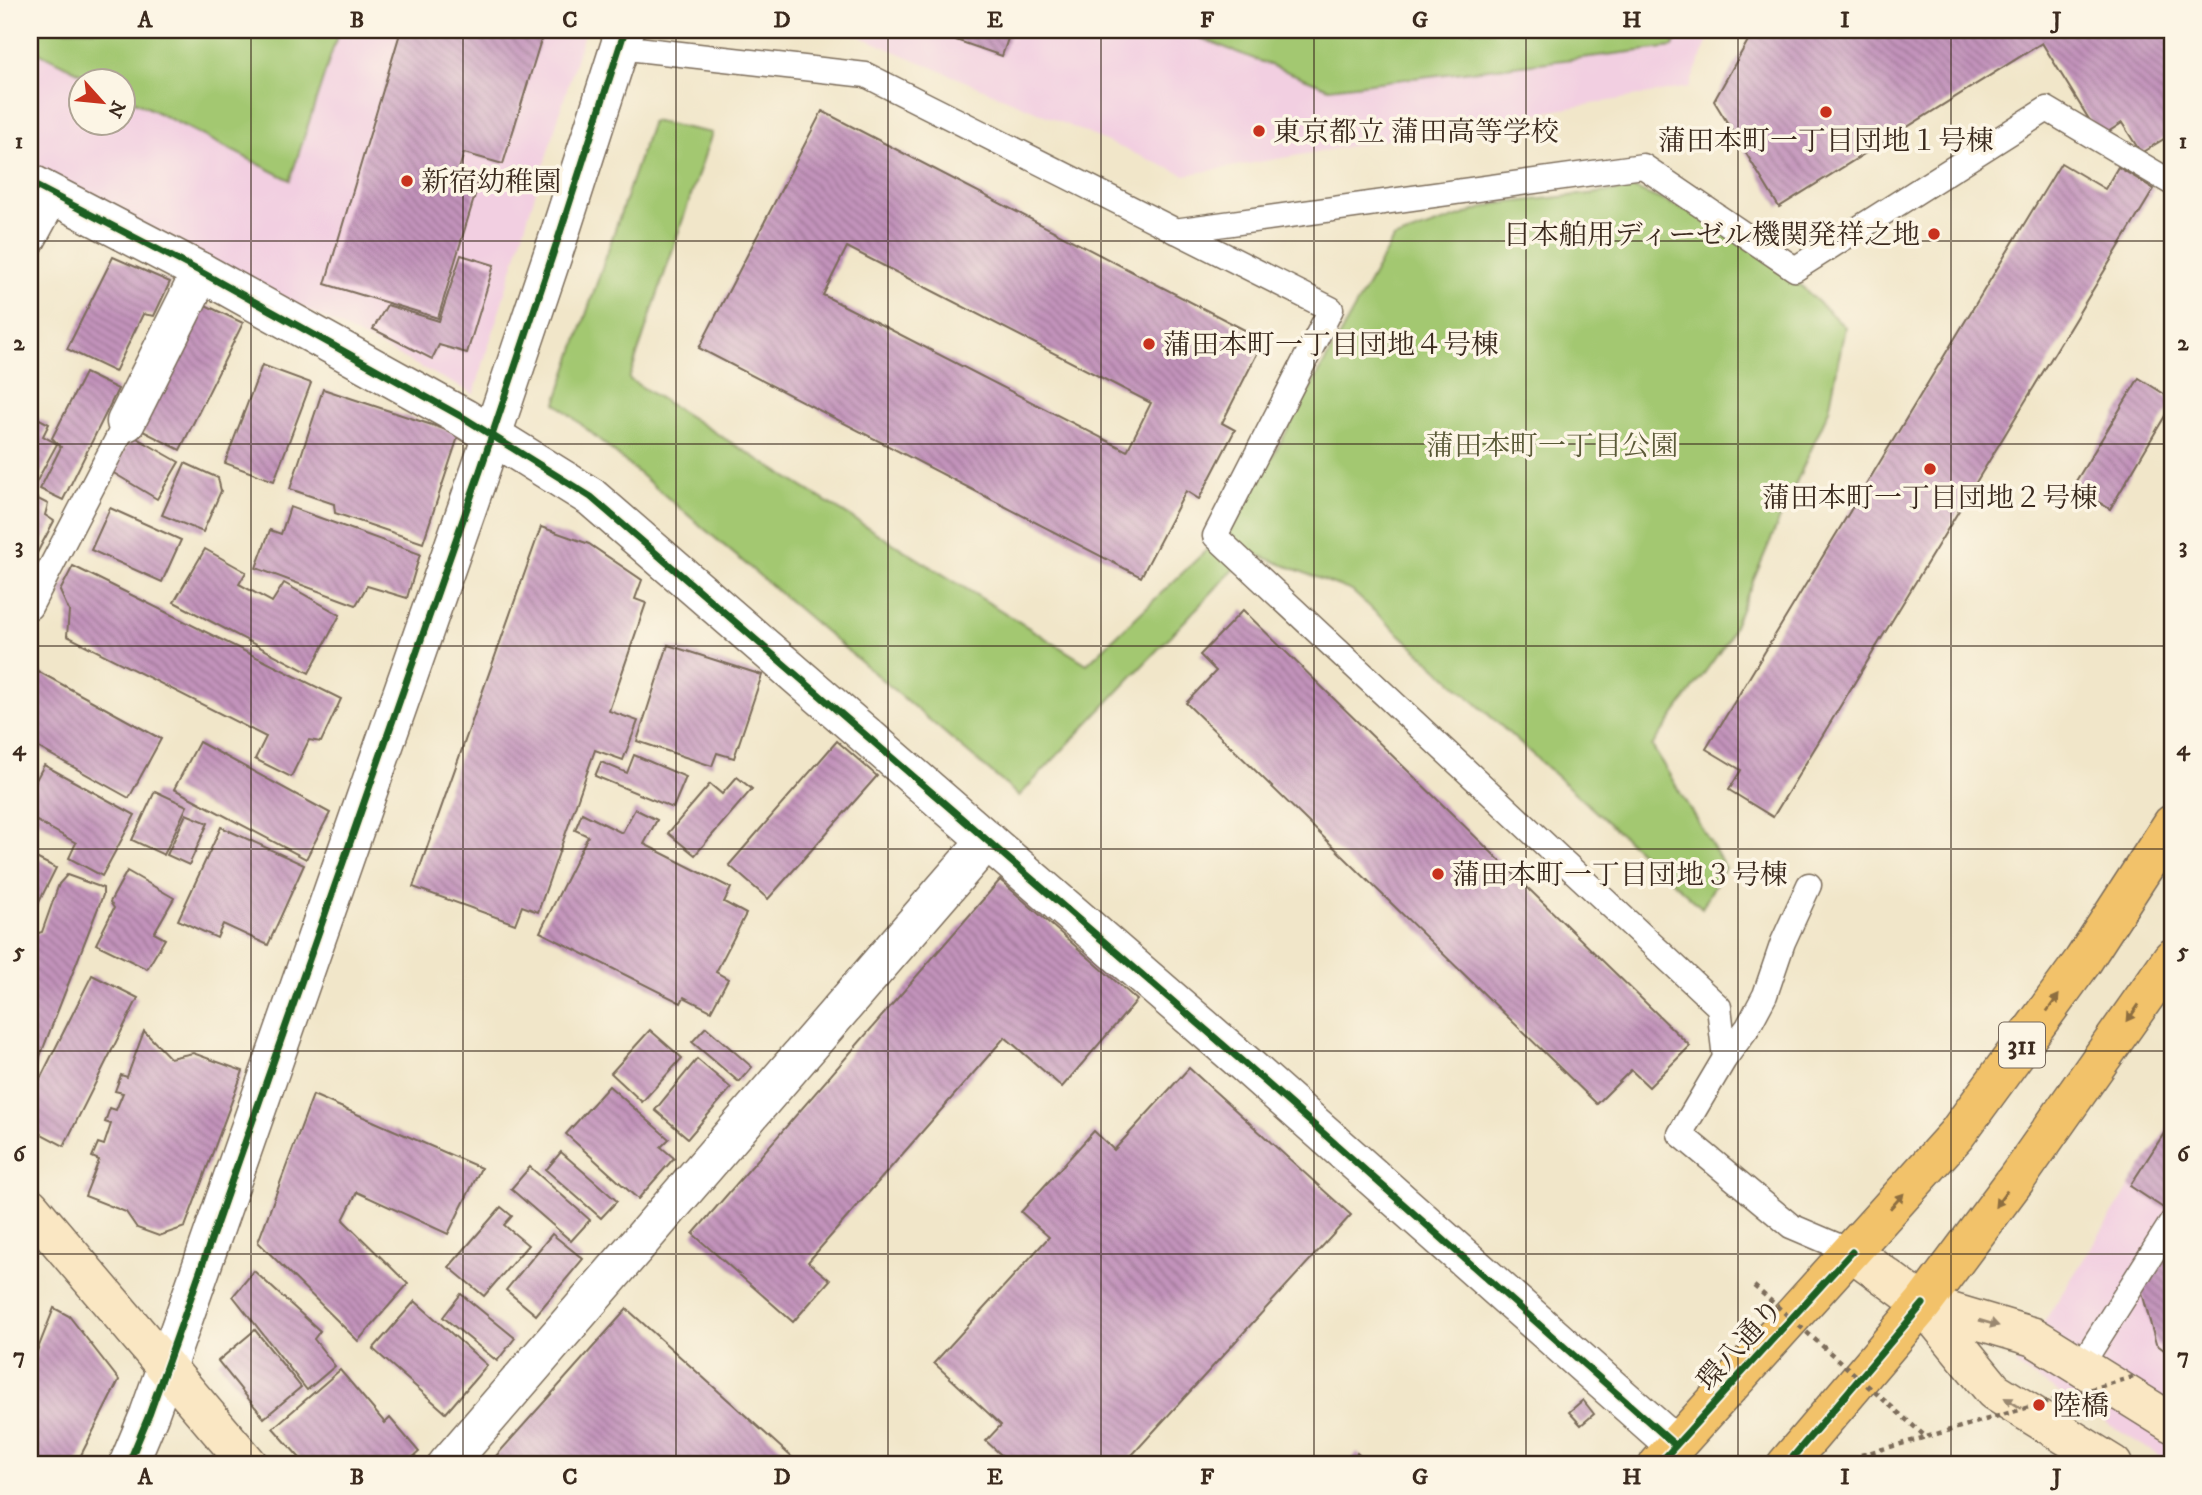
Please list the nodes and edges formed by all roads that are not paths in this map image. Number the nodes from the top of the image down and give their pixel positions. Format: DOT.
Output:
graph roads {
  1 [pos="622,39"];
  2 [pos="2172,183"];
  3 [pos="43,190"];
  4 [pos="1174,231"];
  5 [pos="30,247"];
  6 [pos="201,272"];
  7 [pos="126,422"];
  8 [pos="492,434"];
  9 [pos="30,607"];
  10 [pos="2172,824"];
  11 [pos="986,840"];
  12 [pos="1809,885"];
  13 [pos="2172,958"];
  14 [pos="1725,1058"];
  15 [pos="30,1207"];
  16 [pos="2172,1222"];
  17 [pos="1852,1251"];
  18 [pos="1923,1304"];
  19 [pos="166,1367"];
  20 [pos="2080,1367"];
  21 [pos="2172,1423"];
  22 [pos="1667,1455"];
  23 [pos="128,1465"];
  24 [pos="249,1465"];
  25 [pos="447,1465"];
  26 [pos="1786,1465"];
  27 [pos="2113,1465"];
  1 -- 4 [label="lane"];
  1 -- 8 [label="street"];
  2 -- 4 [label="lane"];
  3 -- 5 [label="lane"];
  3 -- 6 [label="street"];
  4 -- 14 [label="lane"];
  6 -- 7 [label="street"];
  6 -- 8 [label="street"];
  7 -- 9 [label="lane"];
  8 -- 11 [label="street"];
  8 -- 19 [label="street"];
  17 -- 10 [label="main road, 環八通り / 311, one-way"];
  11 -- 22 [label="street"];
  11 -- 25 [label="street"];
  12 -- 14 [label="lane"];
  13 -- 18 [label="main road, 311, one-way"];
  14 -- 17 [label="lane"];
  15 -- 19 [label="street"];
  16 -- 20 [label="lane"];
  17 -- 18 [label="street"];
  17 -- 22 [label="main road, 環八通り / 311"];
  18 -- 20 [label="street, one-way"];
  18 -- 26 [label="main road, 311"];
  27 -- 18 [label="street, one-way"];
  19 -- 23 [label="street"];
  19 -- 24 [label="street"];
  20 -- 21 [label="street"];
}
